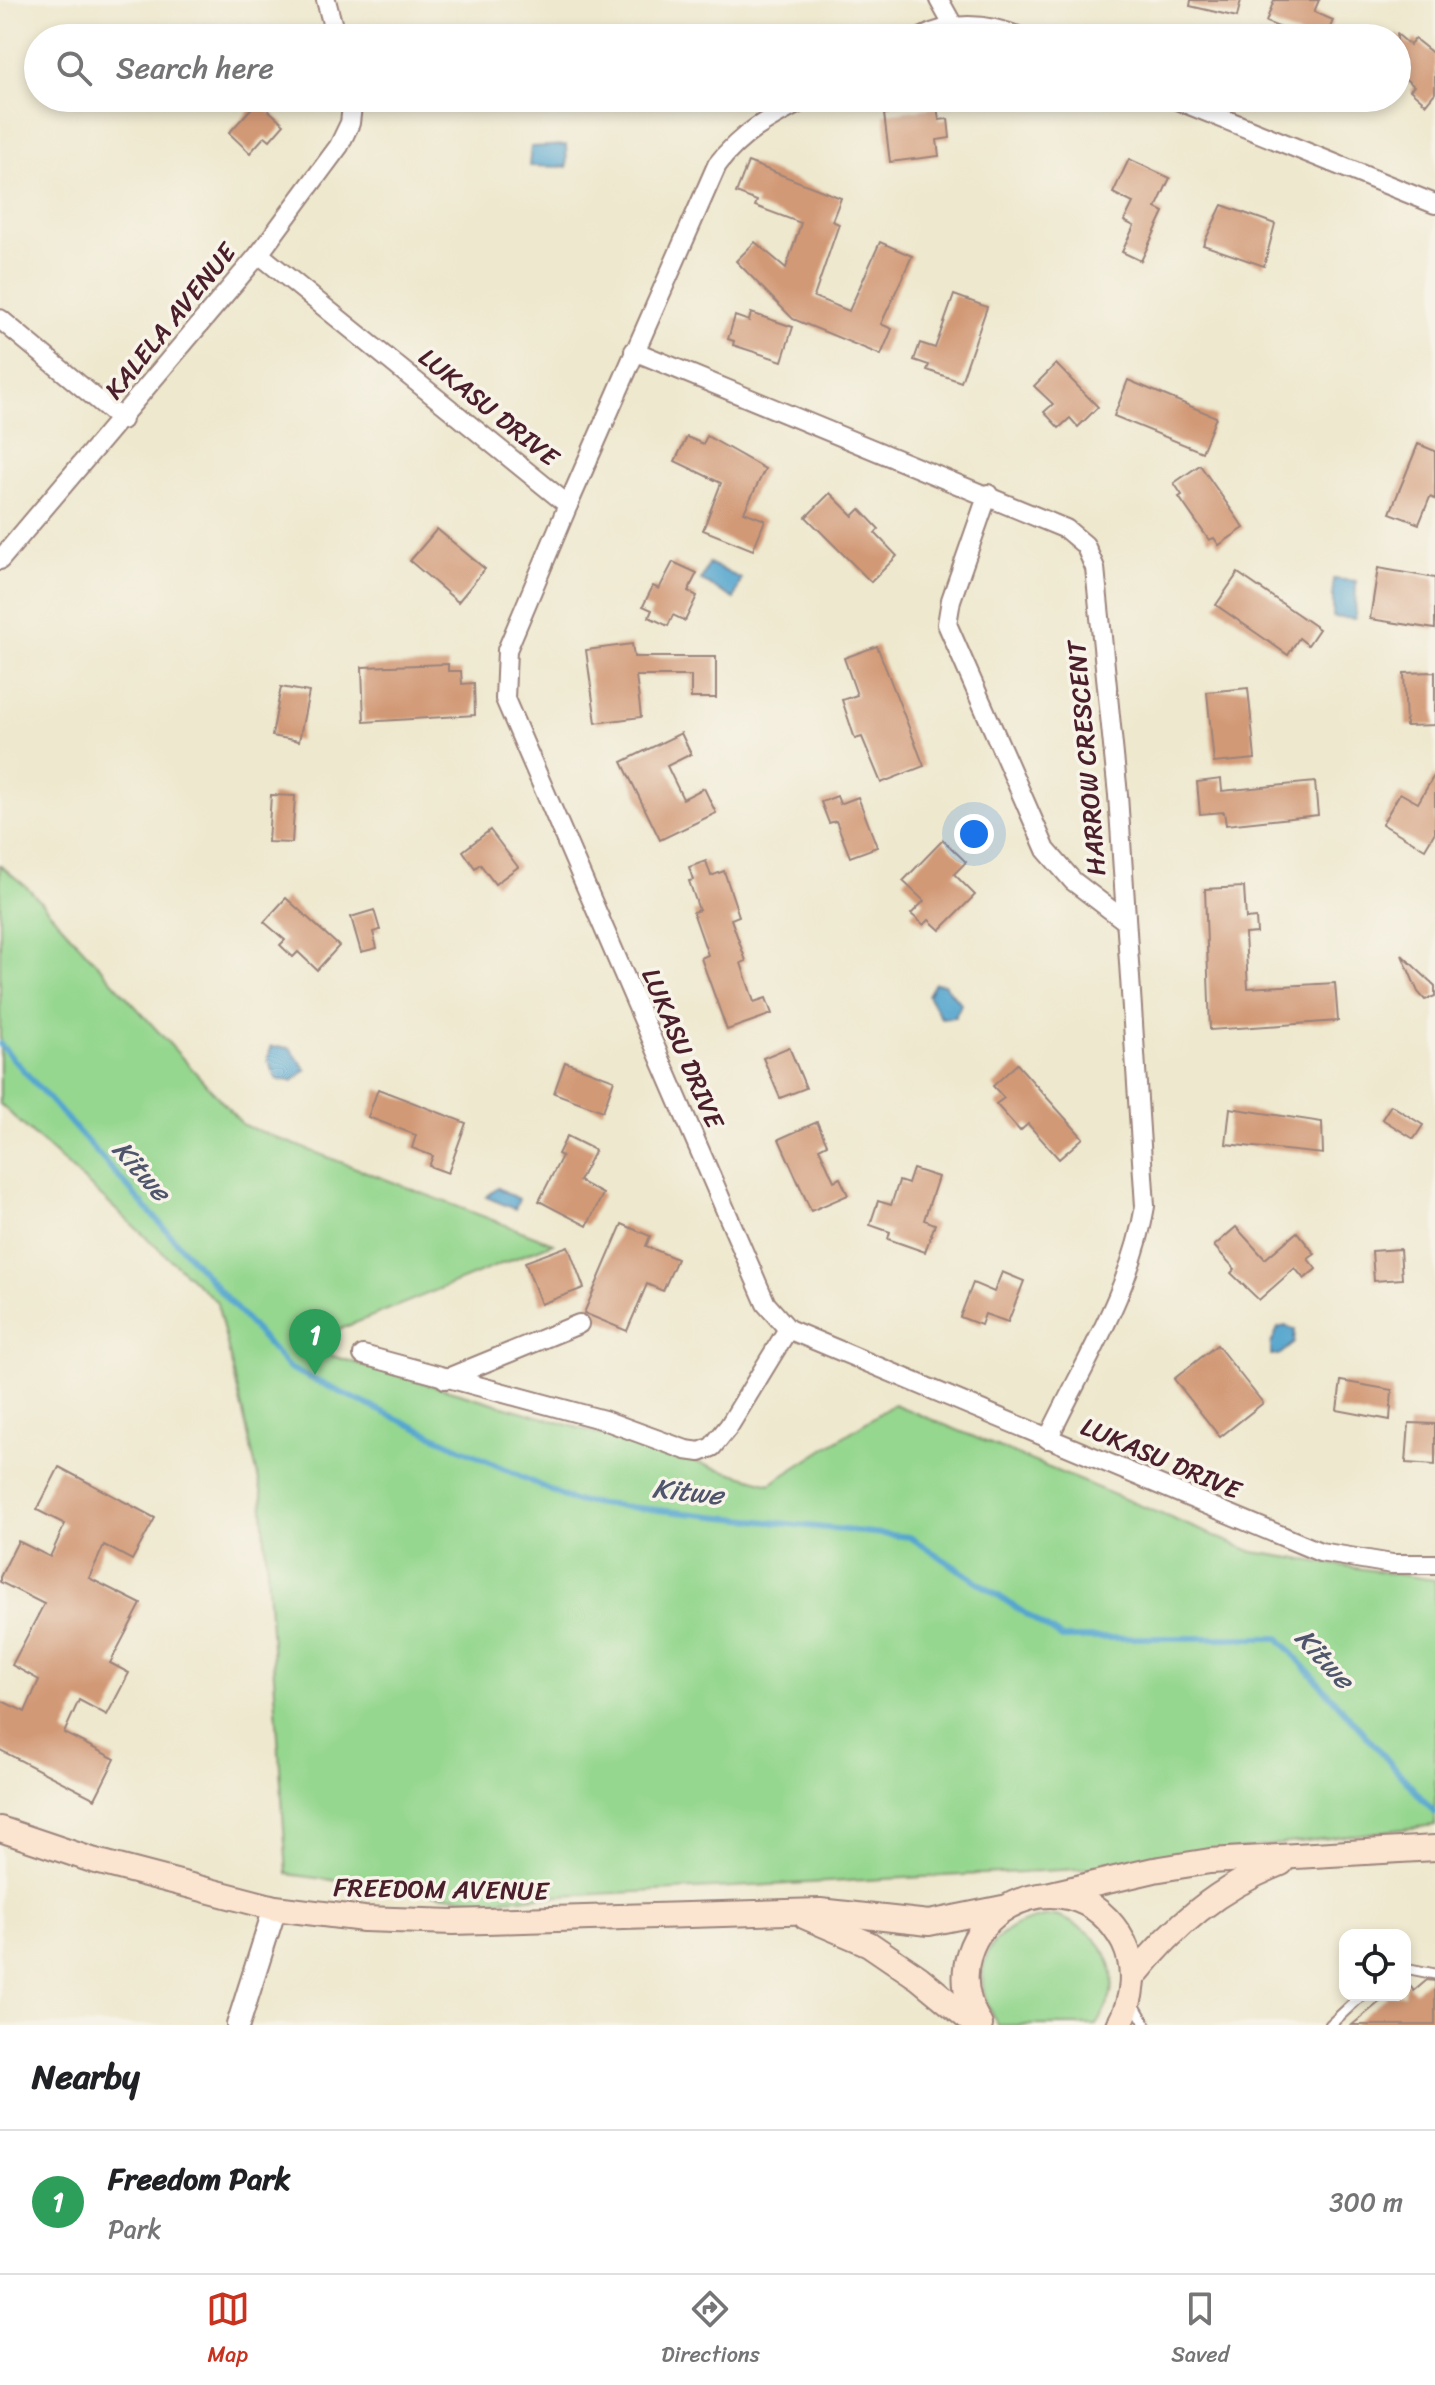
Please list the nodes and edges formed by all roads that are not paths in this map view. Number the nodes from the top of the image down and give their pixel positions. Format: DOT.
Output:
graph roads {
  1 [pos="326,0"];
  2 [pos="939,0"];
  3 [pos="332,24"];
  4 [pos="952,24"];
  5 [pos="351,112"];
  6 [pos="782,112"];
  7 [pos="1207,112"];
  8 [pos="1435,204"];
  9 [pos="259,254"];
  10 [pos="0,319"];
  11 [pos="634,351"];
  12 [pos="122,420"];
  13 [pos="988,494"];
  14 [pos="568,505"];
  15 [pos="0,560"];
  16 [pos="1124,920"];
  17 [pos="579,1324"];
  18 [pos="788,1329"];
  19 [pos="363,1355"];
  20 [pos="445,1379"];
  21 [pos="1048,1439"];
  22 [pos="1435,1564"];
  23 [pos="0,1829"];
  24 [pos="1424,1849"];
  25 [pos="1302,1855"];
  26 [pos="1047,1895"];
  27 [pos="275,1908"];
  28 [pos="1003,1908"];
  29 [pos="796,1913"];
  30 [pos="1411,1969"];
  31 [pos="1435,1974"];
  32 [pos="1132,1988"];
  33 [pos="1356,2001"];
  34 [pos="238,2025"];
  35 [pos="978,2025"];
  36 [pos="1119,2025"];
  37 [pos="1146,2025"];
  38 [pos="1330,2025"];
  1 -- 3 [label="street"];
  2 -- 4 [label="street"];
  5 -- 9 [label="street, KALELA AVENUE"];
  6 -- 11 [label="street"];
  7 -- 8 [label="street"];
  9 -- 12 [label="street, KALELA AVENUE"];
  9 -- 14 [label="street, LUKASU DRIVE"];
  10 -- 12 [label="street"];
  11 -- 13 [label="street, HARROW CRESCENT"];
  11 -- 14 [label="street"];
  12 -- 15 [label="street, KALELA AVENUE"];
  13 -- 16 [label="street"];
  13 -- 16 [label="street, HARROW CRESCENT"];
  14 -- 18 [label="street, LUKASU DRIVE"];
  16 -- 21 [label="street, HARROW CRESCENT"];
  17 -- 20 [label="street"];
  18 -- 20 [label="street"];
  18 -- 21 [label="street, LUKASU DRIVE"];
  19 -- 20 [label="street"];
  21 -- 22 [label="street, LUKASU DRIVE"];
  23 -- 27 [label="main road, FREEDOM AVENUE"];
  24 -- 25 [label="main road"];
  25 -- 26 [label="main road"];
  25 -- 32 [label="main road"];
  26 -- 28 [label="main road, FREEDOM AVENUE"];
  26 -- 32 [label="main road"];
  27 -- 29 [label="main road, FREEDOM AVENUE"];
  27 -- 34 [label="street"];
  28 -- 29 [label="main road, FREEDOM AVENUE"];
  28 -- 35 [label="main road"];
  29 -- 35 [label="main road, FREEDOM AVENUE"];
  30 -- 31 [label="lane"];
  32 -- 36 [label="main road"];
  32 -- 37 [label="lane"];
  33 -- 38 [label="lane"];
}
